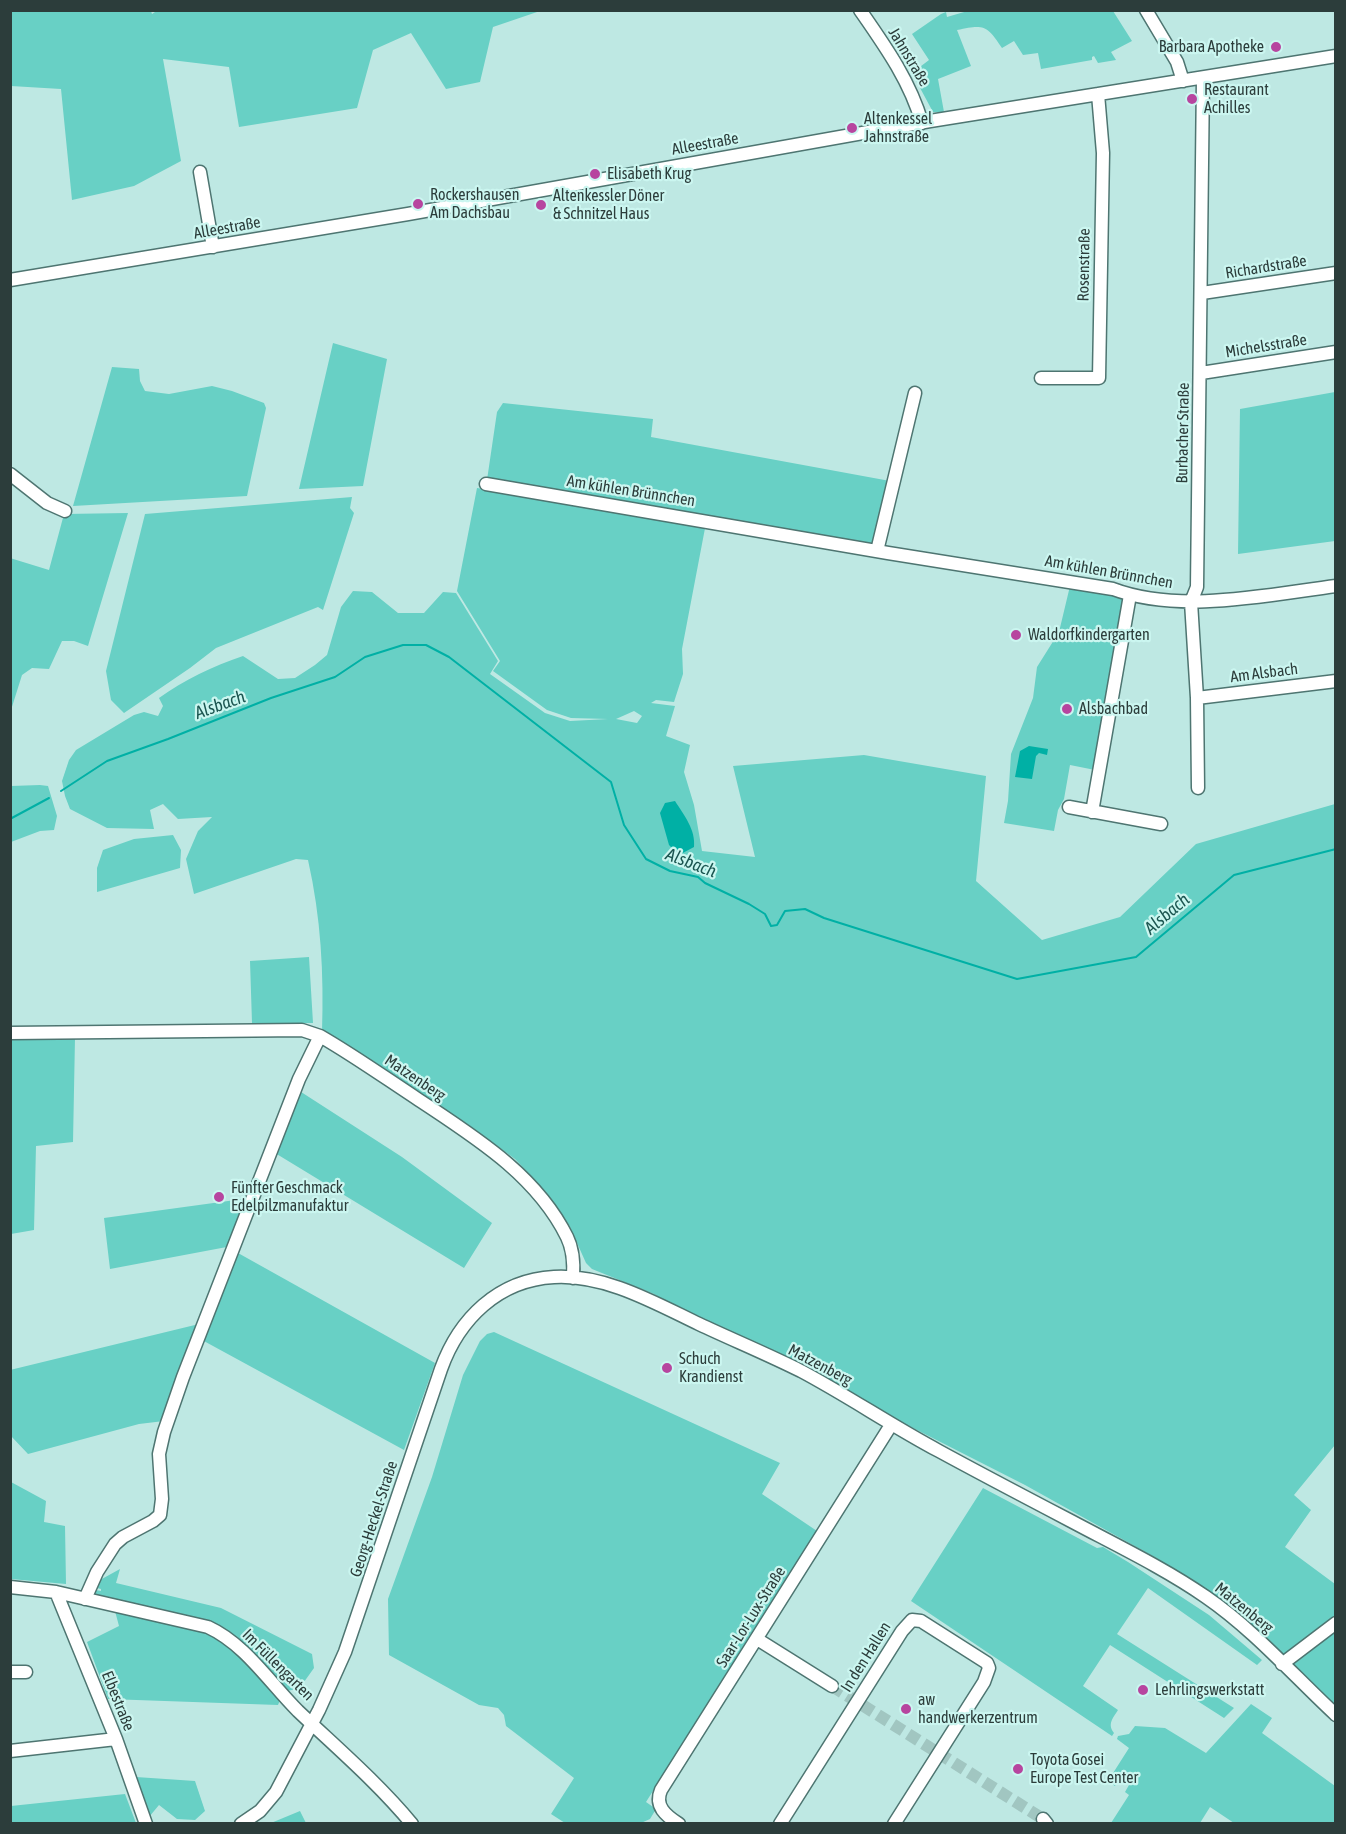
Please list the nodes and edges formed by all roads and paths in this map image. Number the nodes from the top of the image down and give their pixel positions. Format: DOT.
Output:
graph roads {
  1 [pos="860,10"];
  2 [pos="1146,10"];
  3 [pos="1335,56"];
  4 [pos="1203,78"];
  5 [pos="1182,81"];
  6 [pos="1098,94"];
  7 [pos="922,123"];
  8 [pos="200,172"];
  9 [pos="213,247"];
  10 [pos="1335,273"];
  11 [pos="10,280"];
  12 [pos="1202,293"];
  13 [pos="1335,352"];
  14 [pos="1201,373"];
  15 [pos="1041,378"];
  16 [pos="915,393"];
  17 [pos="10,474"];
  18 [pos="486,484"];
  19 [pos="65,511"];
  20 [pos="877,551"];
  21 [pos="1335,586"];
  22 [pos="1130,595"];
  23 [pos="1191,602"];
  24 [pos="1335,681"];
  25 [pos="1197,698"];
  26 [pos="1198,788"];
  27 [pos="1069,807"];
  28 [pos="1092,812"];
  29 [pos="1161,824"];
  30 [pos="10,1033"];
  31 [pos="320,1036"];
  32 [pos="573,1278"];
  33 [pos="891,1425"];
  34 [pos="10,1587"];
  35 [pos="56,1592"];
  36 [pos="85,1599"];
  37 [pos="1335,1623"];
  38 [pos="757,1639"];
  39 [pos="1282,1664"];
  40 [pos="10,1672"];
  41 [pos="26,1672"];
  42 [pos="832,1686"];
  43 [pos="1335,1715"];
  44 [pos="313,1723"];
  45 [pos="116,1739"];
  46 [pos="10,1751"];
  47 [pos="146,1824"];
  48 [pos="241,1824"];
  49 [pos="412,1824"];
  50 [pos="679,1824"];
  51 [pos="780,1824"];
  52 [pos="894,1824"];
  1 -- 7 [label="street, Jahnstraße"];
  2 -- 5 [label="street"];
  3 -- 4 [label="street, Alleestraße"];
  4 -- 5 [label="street, Alleestraße"];
  4 -- 12 [label="street, Burbacher Straße"];
  5 -- 6 [label="street, Alleestraße"];
  6 -- 7 [label="street, Alleestraße"];
  6 -- 15 [label="street, Rosenstraße"];
  7 -- 9 [label="street, Alleestraße"];
  8 -- 9 [label="street"];
  9 -- 11 [label="street, Alleestraße"];
  10 -- 12 [label="street, Richardstraße"];
  12 -- 14 [label="street, Burbacher Straße"];
  13 -- 14 [label="street, Michelsstraße"];
  14 -- 23 [label="street, Burbacher Straße"];
  16 -- 20 [label="street"];
  17 -- 19 [label="street"];
  18 -- 20 [label="street, Am kühlen Brünnchen"];
  20 -- 22 [label="street, Am kühlen Brünnchen"];
  21 -- 23 [label="street, Am kühlen Brünnchen"];
  22 -- 23 [label="street, Am kühlen Brünnchen"];
  22 -- 28 [label="street"];
  23 -- 25 [label="street, Burbacher Straße"];
  24 -- 25 [label="street, Am Alsbach"];
  25 -- 26 [label="street, Burbacher Straße"];
  27 -- 28 [label="street"];
  28 -- 29 [label="street"];
  30 -- 31 [label="street, Matzenberg"];
  31 -- 32 [label="street, Matzenberg"];
  31 -- 36 [label="street"];
  32 -- 33 [label="street, Matzenberg"];
  32 -- 44 [label="street, Georg-Heckel-Straße"];
  33 -- 38 [label="street, Saar-Lor-Lux-Straße"];
  33 -- 39 [label="street, Matzenberg"];
  34 -- 35 [label="street, Im Füllengarten"];
  35 -- 36 [label="street, Im Füllengarten"];
  35 -- 45 [label="street, Elbestraße"];
  36 -- 44 [label="street, Im Füllengarten"];
  37 -- 39 [label="street"];
  38 -- 42 [label="street, In den Hallen"];
  38 -- 50 [label="street, Saar-Lor-Lux-Straße"];
  39 -- 43 [label="street, Matzenberg"];
  40 -- 41 [label="street"];
  44 -- 48 [label="street, Georg-Heckel-Straße"];
  44 -- 49 [label="street, Im Füllengarten"];
  45 -- 46 [label="street"];
  45 -- 47 [label="street, Elbestraße"];
  51 -- 52 [label="street, In den Hallen"];
}
